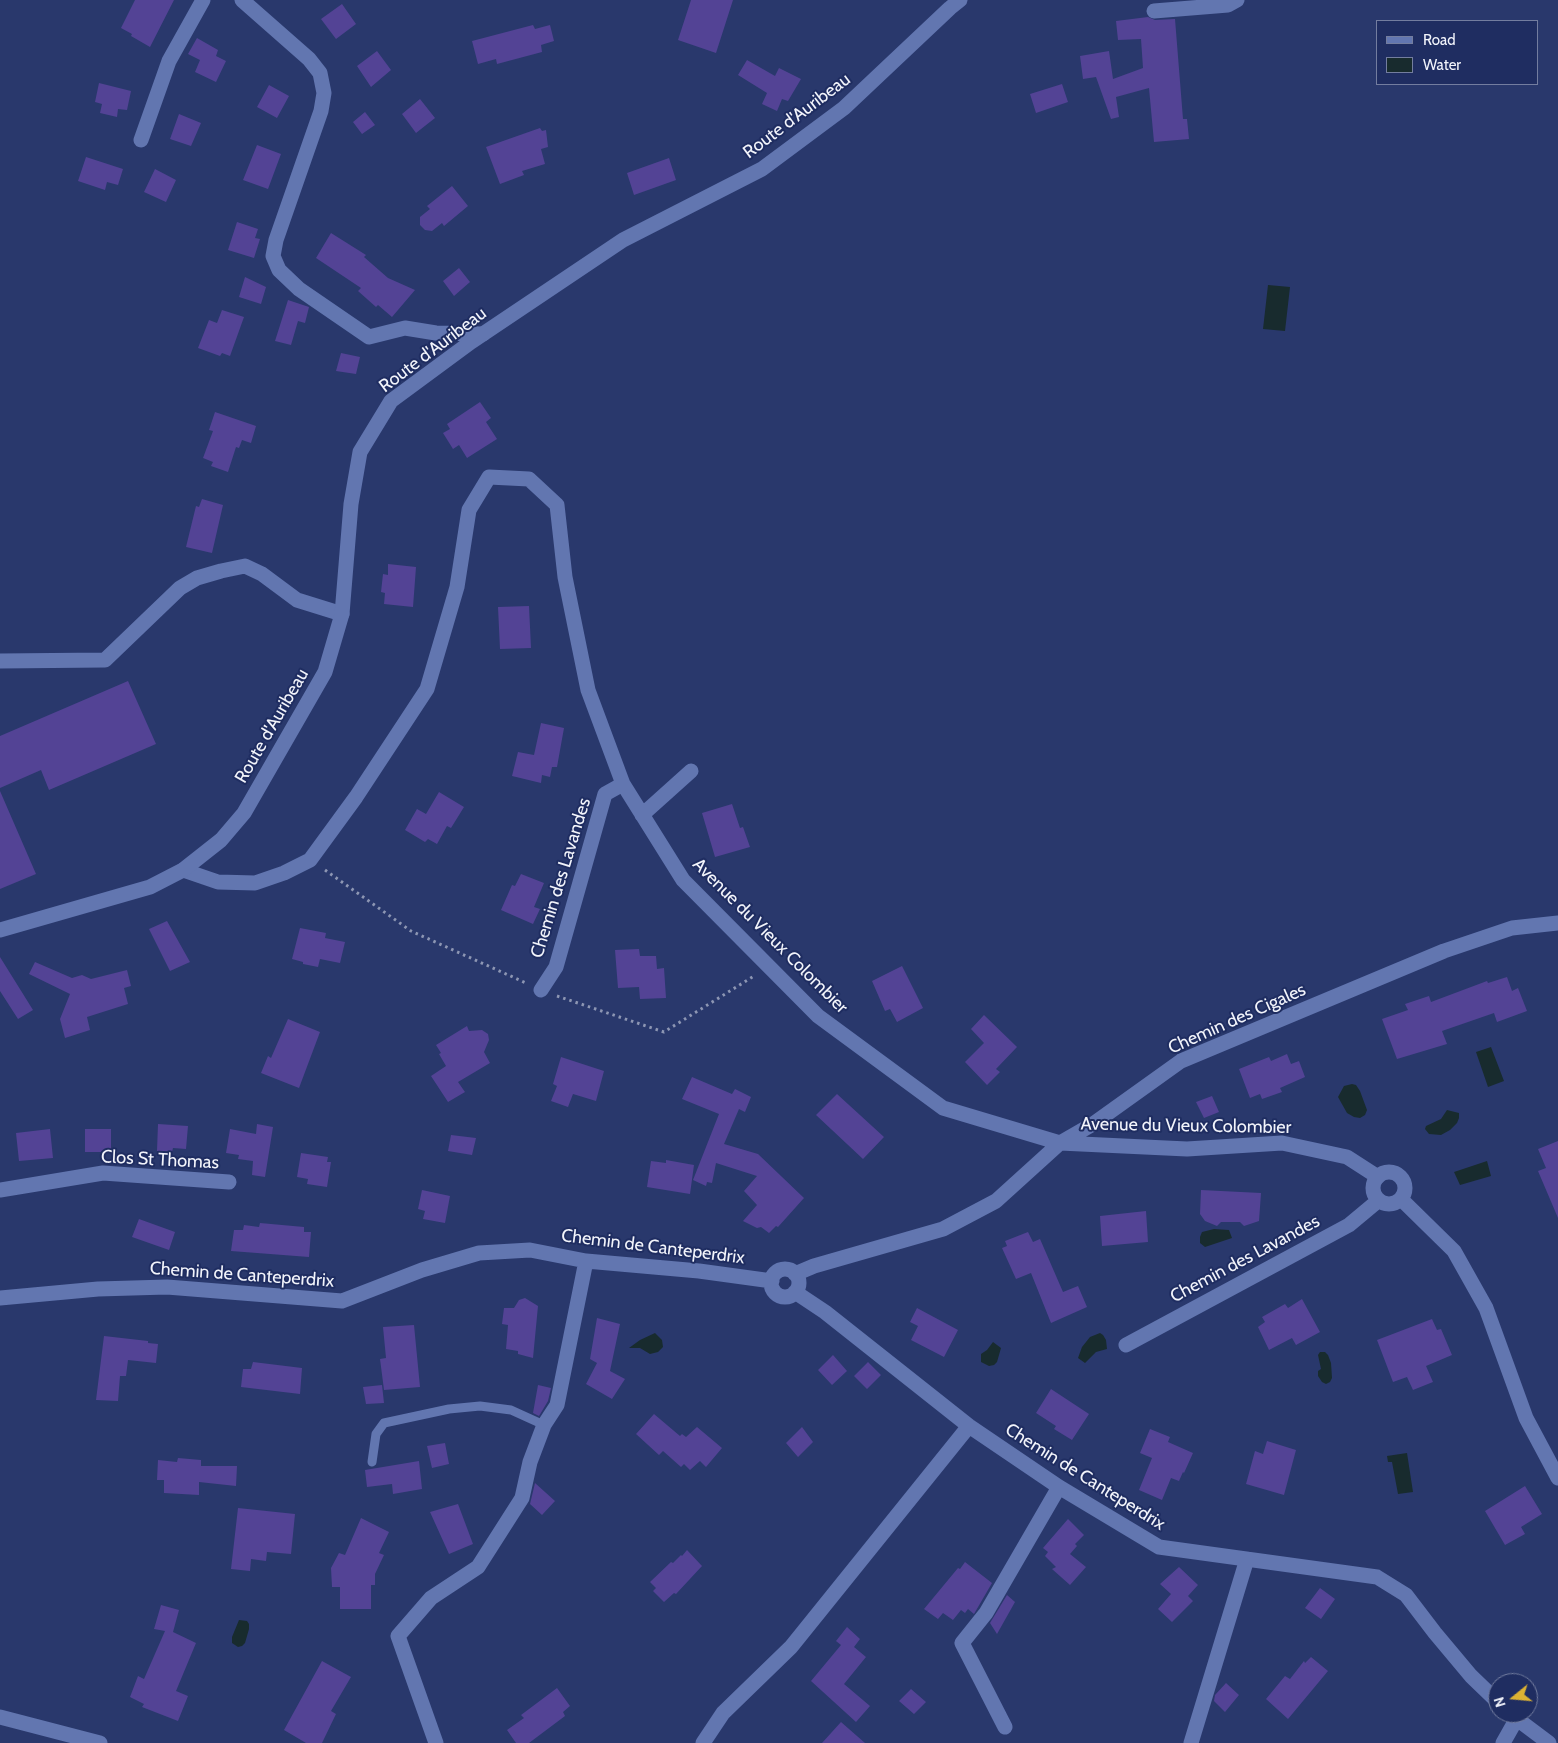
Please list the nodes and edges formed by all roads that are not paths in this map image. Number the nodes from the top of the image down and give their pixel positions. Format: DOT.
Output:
graph roads {
  1 [pos="203,0"];
  2 [pos="242,0"];
  3 [pos="1237,0"];
  4 [pos="951,3"];
  5 [pos="1154,11"];
  6 [pos="141,140"];
  7 [pos="483,334"];
  8 [pos="342,614"];
  9 [pos="0,661"];
  10 [pos="691,771"];
  11 [pos="623,784"];
  12 [pos="642,815"];
  13 [pos="183,870"];
  14 [pos="1558,923"];
  15 [pos="0,930"];
  16 [pos="541,990"];
  17 [pos="1060,1143"];
  18 [pos="1378,1177"];
  19 [pos="229,1182"];
  20 [pos="0,1190"];
  21 [pos="1401,1199"];
  22 [pos="1379,1200"];
  23 [pos="586,1261"];
  24 [pos="795,1274"];
  25 [pos="772,1281"];
  26 [pos="795,1292"];
  27 [pos="0,1298"];
  28 [pos="1126,1345"];
  29 [pos="544,1426"];
  30 [pos="969,1426"];
  31 [pos="372,1462"];
  32 [pos="1558,1478"];
  33 [pos="1059,1487"];
  34 [pos="1247,1560"];
  35 [pos="1488,1692"];
  36 [pos="0,1716"];
  37 [pos="1510,1723"];
  38 [pos="1522,1723"];
  39 [pos="1005,1727"];
  40 [pos="100,1743"];
  41 [pos="436,1743"];
  42 [pos="704,1743"];
  43 [pos="1191,1743"];
  44 [pos="1503,1743"];
  45 [pos="1548,1743"];
  1 -- 6 [label="street"];
  2 -- 7 [label="street"];
  3 -- 5 [label="street"];
  4 -- 7 [label="street, Route d'Auribeau"];
  7 -- 8 [label="street, Route d'Auribeau"];
  8 -- 9 [label="street"];
  8 -- 13 [label="street, Route d'Auribeau"];
  10 -- 12 [label="street"];
  11 -- 12 [label="street, Avenue du Vieux Colombier"];
  11 -- 13 [label="street, Avenue du Vieux Colombier"];
  11 -- 16 [label="street, Chemin des Lavandes"];
  12 -- 17 [label="street, Avenue du Vieux Colombier"];
  13 -- 15 [label="street, Route d'Auribeau"];
  14 -- 17 [label="street, Chemin des Cigales"];
  17 -- 18 [label="street, Avenue du Vieux Colombier"];
  17 -- 24 [label="street, Chemin des Cigales"];
  18 -- 21 [label="street"];
  18 -- 22 [label="street"];
  19 -- 20 [label="street, Clos St Thomas"];
  21 -- 22 [label="street"];
  21 -- 32 [label="street"];
  22 -- 28 [label="street, Chemin des Lavandes"];
  23 -- 25 [label="street, Chemin de Canteperdrix"];
  23 -- 27 [label="street, Chemin de Canteperdrix"];
  23 -- 29 [label="street"];
  24 -- 25 [label="street"];
  24 -- 26 [label="street"];
  25 -- 26 [label="street, Chemin de Canteperdrix"];
  26 -- 30 [label="street, Chemin de Canteperdrix"];
  29 -- 31 [label="lane"];
  29 -- 41 [label="street"];
  30 -- 33 [label="street, Chemin de Canteperdrix"];
  30 -- 42 [label="street"];
  33 -- 34 [label="street, Chemin de Canteperdrix"];
  33 -- 39 [label="street"];
  34 -- 35 [label="street, Chemin de Canteperdrix"];
  34 -- 43 [label="street"];
  36 -- 40 [label="street"];
  37 -- 44 [label="street"];
  38 -- 45 [label="street"];
}
